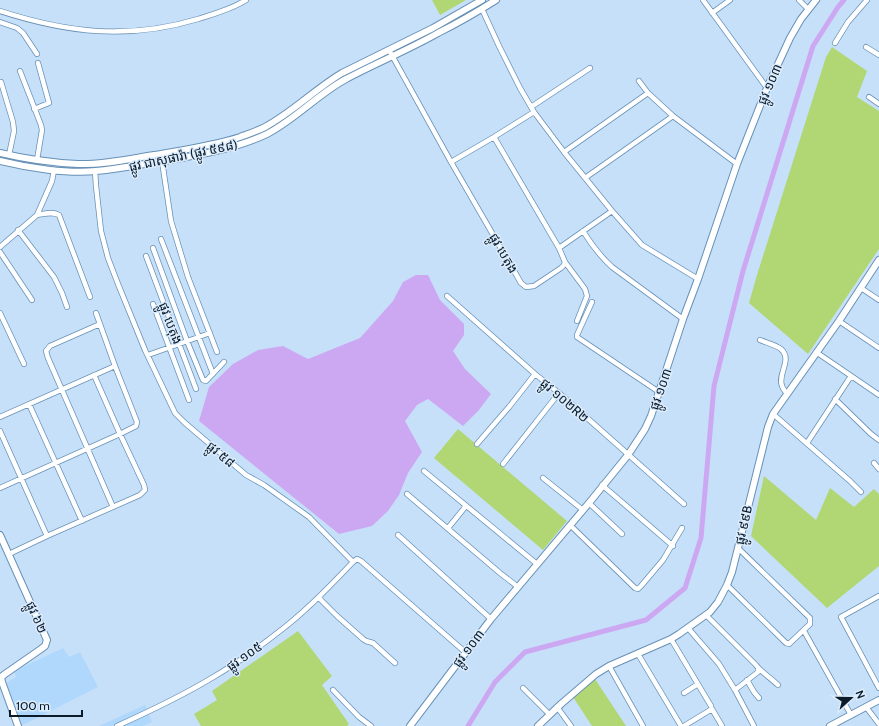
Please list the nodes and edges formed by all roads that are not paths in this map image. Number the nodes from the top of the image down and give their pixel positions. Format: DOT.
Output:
graph roads {
  1 [pos="246,0"];
  2 [pos="482,0"];
  3 [pos="496,0"];
  4 [pos="703,0"];
  5 [pos="730,0"];
  6 [pos="799,0"];
  7 [pos="816,0"];
  8 [pos="867,0"];
  9 [pos="482,9"];
  10 [pos="808,9"];
  11 [pos="0,11"];
  12 [pos="712,13"];
  13 [pos="0,22"];
  14 [pos="835,43"];
  15 [pos="866,47"];
  16 [pos="389,50"];
  17 [pos="37,54"];
  18 [pos="879,55"];
  19 [pos="393,56"];
  20 [pos="38,63"];
  21 [pos="590,68"];
  22 [pos="20,71"];
  23 [pos="639,81"];
  24 [pos="1,82"];
  25 [pos="767,88"];
  26 [pos="648,93"];
  27 [pos="869,97"];
  28 [pos="879,104"];
  29 [pos="531,107"];
  30 [pos="34,109"];
  31 [pos="534,112"];
  32 [pos="673,116"];
  33 [pos="494,137"];
  34 [pos="564,152"];
  35 [pos="0,153"];
  36 [pos="9,155"];
  37 [pos="37,160"];
  38 [pos="0,161"];
  39 [pos="162,161"];
  40 [pos="450,162"];
  41 [pos="737,164"];
  42 [pos="54,170"];
  43 [pos="95,171"];
  44 [pos="585,178"];
  45 [pos="612,211"];
  46 [pos="37,215"];
  47 [pos="18,230"];
  48 [pos="583,231"];
  49 [pos="161,239"];
  50 [pos="0,247"];
  51 [pos="152,248"];
  52 [pos="559,248"];
  53 [pos="0,252"];
  54 [pos="146,256"];
  55 [pos="879,260"];
  56 [pos="565,262"];
  57 [pos="160,268"];
  58 [pos="151,271"];
  59 [pos="698,279"];
  60 [pos="861,288"];
  61 [pos="447,296"];
  62 [pos="90,297"];
  63 [pos="32,300"];
  64 [pos="879,300"];
  65 [pos="592,302"];
  66 [pos="153,304"];
  67 [pos="67,307"];
  68 [pos="0,313"];
  69 [pos="96,313"];
  70 [pos="683,318"];
  71 [pos="577,321"];
  72 [pos="839,321"];
  73 [pos="100,324"];
  74 [pos="210,333"];
  75 [pos="199,337"];
  76 [pos="760,340"];
  77 [pos="187,341"];
  78 [pos="179,344"];
  79 [pos="170,347"];
  80 [pos="879,348"];
  81 [pos="217,352"];
  82 [pos="816,352"];
  83 [pos="148,355"];
  84 [pos="224,362"];
  85 [pos="24,364"];
  86 [pos="115,366"];
  87 [pos="212,374"];
  88 [pos="535,374"];
  89 [pos="94,375"];
  90 [pos="851,376"];
  91 [pos="62,389"];
  92 [pos="196,389"];
  93 [pos="659,392"];
  94 [pos="559,393"];
  95 [pos="788,394"];
  96 [pos="879,395"];
  97 [pos="189,400"];
  98 [pos="835,400"];
  99 [pos="29,404"];
  100 [pos="773,414"];
  101 [pos="0,417"];
  102 [pos="0,431"];
  103 [pos="120,434"];
  104 [pos="879,440"];
  105 [pos="807,442"];
  106 [pos="476,444"];
  107 [pos="88,448"];
  108 [pos="628,455"];
  109 [pos="55,463"];
  110 [pos="874,463"];
  111 [pos="503,464"];
  112 [pos="879,469"];
  113 [pos="424,471"];
  114 [pos="21,478"];
  115 [pos="543,478"];
  116 [pos="602,485"];
  117 [pos="0,488"];
  118 [pos="861,492"];
  119 [pos="407,494"];
  120 [pos="589,503"];
  121 [pos="684,504"];
  122 [pos="466,506"];
  123 [pos="113,507"];
  124 [pos="583,510"];
  125 [pos="82,521"];
  126 [pos="570,525"];
  127 [pos="448,528"];
  128 [pos="682,528"];
  129 [pos="622,534"];
  130 [pos="0,535"];
  131 [pos="398,535"];
  132 [pos="47,536"];
  133 [pos="673,546"];
  134 [pos="738,548"];
  135 [pos="9,554"];
  136 [pos="353,562"];
  137 [pos="537,564"];
  138 [pos="727,585"];
  139 [pos="518,587"];
  140 [pos="879,596"];
  141 [pos="319,598"];
  142 [pos="706,615"];
  143 [pos="491,619"];
  144 [pos="688,628"];
  145 [pos="804,631"];
  146 [pos="671,639"];
  147 [pos="465,652"];
  148 [pos="638,654"];
  149 [pos="395,663"];
  150 [pos="609,666"];
  151 [pos="758,669"];
  152 [pos="1,677"];
  153 [pos="747,680"];
  154 [pos="698,684"];
  155 [pos="778,685"];
  156 [pos="523,688"];
  157 [pos="879,688"];
  158 [pos="333,690"];
  159 [pos="735,690"];
  160 [pos="684,693"];
  161 [pos="759,698"];
  162 [pos="879,700"];
  163 [pos="711,706"];
  164 [pos="557,707"];
  165 [pos="866,707"];
  166 [pos="550,715"];
  167 [pos="851,715"];
  168 [pos="125,724"];
  169 [pos="879,724"];
  170 [pos="833,725"];
  171 [pos="18,726"];
  172 [pos="117,726"];
  173 [pos="371,726"];
  174 [pos="410,726"];
  175 [pos="538,726"];
  176 [pos="571,726"];
  177 [pos="643,726"];
  178 [pos="683,726"];
  179 [pos="722,726"];
  180 [pos="754,726"];
  1 -- 11 [label="street"];
  2 -- 16 [label="street, ផ្លូវ ជាសុផារ៉ា (ផ្លូវ ៥៩៨)"];
  3 -- 9 [label="street, ផ្លូវ ជាសុផារ៉ា (ផ្លូវ ៥៩៨)"];
  4 -- 12 [label="street"];
  5 -- 12 [label="street"];
  6 -- 10 [label="street"];
  7 -- 10 [label="street, ផ្លូវ ១០៣"];
  8 -- 14 [label="street"];
  9 -- 19 [label="street, ផ្លូវ ជាសុផារ៉ា (ផ្លូវ ៥៩៨)"];
  9 -- 29 [label="street"];
  10 -- 25 [label="street, ផ្លូវ ១០៣"];
  12 -- 25 [label="street"];
  13 -- 17 [label="street"];
  15 -- 18 [label="street"];
  16 -- 19 [label="street, ផ្លូវ បេតុង"];
  16 -- 37 [label="street, ផ្លូវ ជាសុផារ៉ា (ផ្លូវ ៥៩៨)"];
  19 -- 39 [label="street, ផ្លូវ ជាសុផារ៉ា (ផ្លូវ ៥៩៨)"];
  19 -- 40 [label="street, ផ្លូវ បេតុង"];
  20 -- 30 [label="street"];
  21 -- 29 [label="street"];
  22 -- 30 [label="street"];
  23 -- 26 [label="street"];
  24 -- 36 [label="street"];
  25 -- 41 [label="street, ផ្លូវ ១០៣"];
  26 -- 32 [label="street"];
  26 -- 34 [label="street"];
  27 -- 28 [label="street"];
  29 -- 31 [label="street"];
  30 -- 37 [label="street"];
  31 -- 33 [label="street"];
  31 -- 34 [label="street"];
  32 -- 41 [label="street"];
  32 -- 44 [label="street"];
  33 -- 40 [label="street"];
  33 -- 52 [label="street"];
  34 -- 44 [label="street"];
  35 -- 36 [label="street, ផ្លូវ ជាសុផារ៉ា (ផ្លូវ ៥៩៨)"];
  36 -- 37 [label="street, ផ្លូវ ជាសុផារ៉ា (ផ្លូវ ៥៩៨)"];
  38 -- 42 [label="street, ផ្លូវ ជាសុផារ៉ា (ផ្លូវ ៥៩៨)"];
  39 -- 43 [label="street, ផ្លូវ ជាសុផារ៉ា (ផ្លូវ ៥៩៨)"];
  39 -- 74 [label="street"];
  40 -- 56 [label="street, ផ្លូវ បេតុង"];
  41 -- 59 [label="street, ផ្លូវ ១០៣"];
  42 -- 43 [label="street, ផ្លូវ ជាសុផារ៉ា (ផ្លូវ ៥៩៨)"];
  42 -- 46 [label="street"];
  43 -- 83 [label="street, ផ្លូវ ៥៨"];
  44 -- 45 [label="street"];
  45 -- 48 [label="street"];
  45 -- 59 [label="street"];
  46 -- 47 [label="street"];
  46 -- 62 [label="street"];
  47 -- 50 [label="street"];
  47 -- 67 [label="street"];
  48 -- 52 [label="street"];
  48 -- 70 [label="street"];
  49 -- 75 [label="street"];
  51 -- 57 [label="street"];
  52 -- 56 [label="street"];
  53 -- 63 [label="street"];
  54 -- 58 [label="street, ផ្លូវ បេតុង"];
  55 -- 60 [label="street, ផ្លូវ ៩៩B"];
  56 -- 71 [label="street"];
  57 -- 58 [label="street"];
  57 -- 77 [label="street"];
  58 -- 78 [label="street, ផ្លូវ បេតុង"];
  59 -- 70 [label="street, ផ្លូវ ១០៣"];
  60 -- 64 [label="street"];
  60 -- 72 [label="street, ផ្លូវ ៩៩B"];
  61 -- 88 [label="street, ផ្លូវ ១០២R២"];
  65 -- 93 [label="street"];
  66 -- 79 [label="street"];
  68 -- 85 [label="street"];
  69 -- 73 [label="street"];
  70 -- 93 [label="street, ផ្លូវ ១០៣"];
  72 -- 80 [label="street"];
  72 -- 82 [label="street, ផ្លូវ ៩៩B"];
  73 -- 86 [label="street"];
  73 -- 91 [label="street"];
  74 -- 75 [label="street"];
  74 -- 81 [label="street"];
  75 -- 77 [label="street"];
  75 -- 87 [label="street"];
  76 -- 95 [label="street"];
  77 -- 78 [label="street"];
  77 -- 87 [label="street"];
  78 -- 79 [label="street"];
  78 -- 92 [label="street, ផ្លូវ បេតុង"];
  79 -- 83 [label="street"];
  79 -- 97 [label="street"];
  82 -- 90 [label="street"];
  82 -- 95 [label="street, ផ្លូវ ៩៩B"];
  83 -- 136 [label="street, ផ្លូវ ៥៨"];
  84 -- 87 [label="street"];
  86 -- 89 [label="street"];
  86 -- 103 [label="street"];
  88 -- 94 [label="street, ផ្លូវ ១០២R២"];
  88 -- 106 [label="street"];
  89 -- 91 [label="street"];
  89 -- 103 [label="street"];
  90 -- 96 [label="street"];
  90 -- 98 [label="street"];
  91 -- 99 [label="street"];
  91 -- 107 [label="street"];
  93 -- 108 [label="street, ផ្លូវ ១០៣"];
  94 -- 108 [label="street, ផ្លូវ ១០២R២"];
  94 -- 111 [label="street"];
  95 -- 100 [label="street, ផ្លូវ ៩៩B"];
  98 -- 104 [label="street"];
  98 -- 105 [label="street"];
  99 -- 101 [label="street"];
  99 -- 109 [label="street"];
  100 -- 105 [label="street"];
  100 -- 134 [label="street, ផ្លូវ ៩៩B"];
  102 -- 114 [label="street"];
  103 -- 107 [label="street"];
  103 -- 123 [label="street"];
  105 -- 118 [label="street"];
  107 -- 109 [label="street"];
  107 -- 123 [label="street"];
  108 -- 116 [label="street, ផ្លូវ ១០៣"];
  108 -- 121 [label="street, ផ្លូវ ១០២R២"];
  109 -- 114 [label="street"];
  109 -- 125 [label="street"];
  110 -- 112 [label="street"];
  113 -- 122 [label="street"];
  114 -- 117 [label="street"];
  114 -- 132 [label="street"];
  115 -- 124 [label="street"];
  116 -- 120 [label="street, ផ្លូវ ១០៣"];
  116 -- 133 [label="street"];
  119 -- 127 [label="street"];
  120 -- 124 [label="street, ផ្លូវ ១០៣"];
  120 -- 129 [label="street"];
  122 -- 127 [label="street"];
  122 -- 137 [label="street"];
  123 -- 125 [label="street"];
  124 -- 126 [label="street, ផ្លូវ ១០៣"];
  125 -- 132 [label="street"];
  126 -- 133 [label="street"];
  126 -- 137 [label="street, ផ្លូវ ១០៣"];
  127 -- 139 [label="street"];
  128 -- 133 [label="street"];
  130 -- 135 [label="street, ផ្លូវ ៦២"];
  131 -- 143 [label="street"];
  132 -- 135 [label="street"];
  134 -- 138 [label="street, ផ្លូវ ៩៩B"];
  134 -- 145 [label="street"];
  135 -- 152 [label="street, ផ្លូវ ៦២"];
  136 -- 141 [label="street, ផ្លូវ ១០៥"];
  136 -- 147 [label="street, ផ្លូវ ៥៨"];
  137 -- 139 [label="street, ផ្លូវ ១០៣"];
  138 -- 142 [label="street, ផ្លូវ ៩៩B"];
  138 -- 145 [label="street"];
  139 -- 143 [label="street, ផ្លូវ ១០៣"];
  140 -- 157 [label="street"];
  141 -- 149 [label="street"];
  141 -- 168 [label="street, ផ្លូវ ១០៥"];
  142 -- 144 [label="street, ផ្លូវ ៩៩B"];
  142 -- 151 [label="street"];
  143 -- 147 [label="street, ផ្លូវ ១០៣"];
  144 -- 146 [label="street, ផ្លូវ ៩៩B"];
  144 -- 159 [label="street"];
  145 -- 167 [label="street"];
  146 -- 148 [label="street, ផ្លូវ ៩៩B"];
  146 -- 154 [label="street"];
  147 -- 174 [label="street, ផ្លូវ ១០៣"];
  148 -- 150 [label="street, ផ្លូវ ៩៩B"];
  148 -- 178 [label="street"];
  150 -- 164 [label="street, ផ្លូវ ៩៩B"];
  150 -- 177 [label="street"];
  151 -- 153 [label="street"];
  151 -- 155 [label="street"];
  152 -- 171 [label="street, ផ្លូវ ៦២"];
  153 -- 159 [label="street"];
  153 -- 161 [label="street"];
  154 -- 160 [label="street"];
  154 -- 163 [label="street"];
  156 -- 166 [label="street"];
  158 -- 173 [label="street"];
  159 -- 180 [label="street"];
  162 -- 165 [label="street"];
  164 -- 166 [label="street, ផ្លូវ ៩៩B"];
  164 -- 176 [label="street"];
  165 -- 167 [label="street"];
  165 -- 169 [label="street"];
  166 -- 175 [label="street, ផ្លូវ ៩៩B"];
  167 -- 170 [label="street"];
  168 -- 172 [label="street, ផ្លូវ ១០៥"];
  178 -- 179 [label="street"];
}
